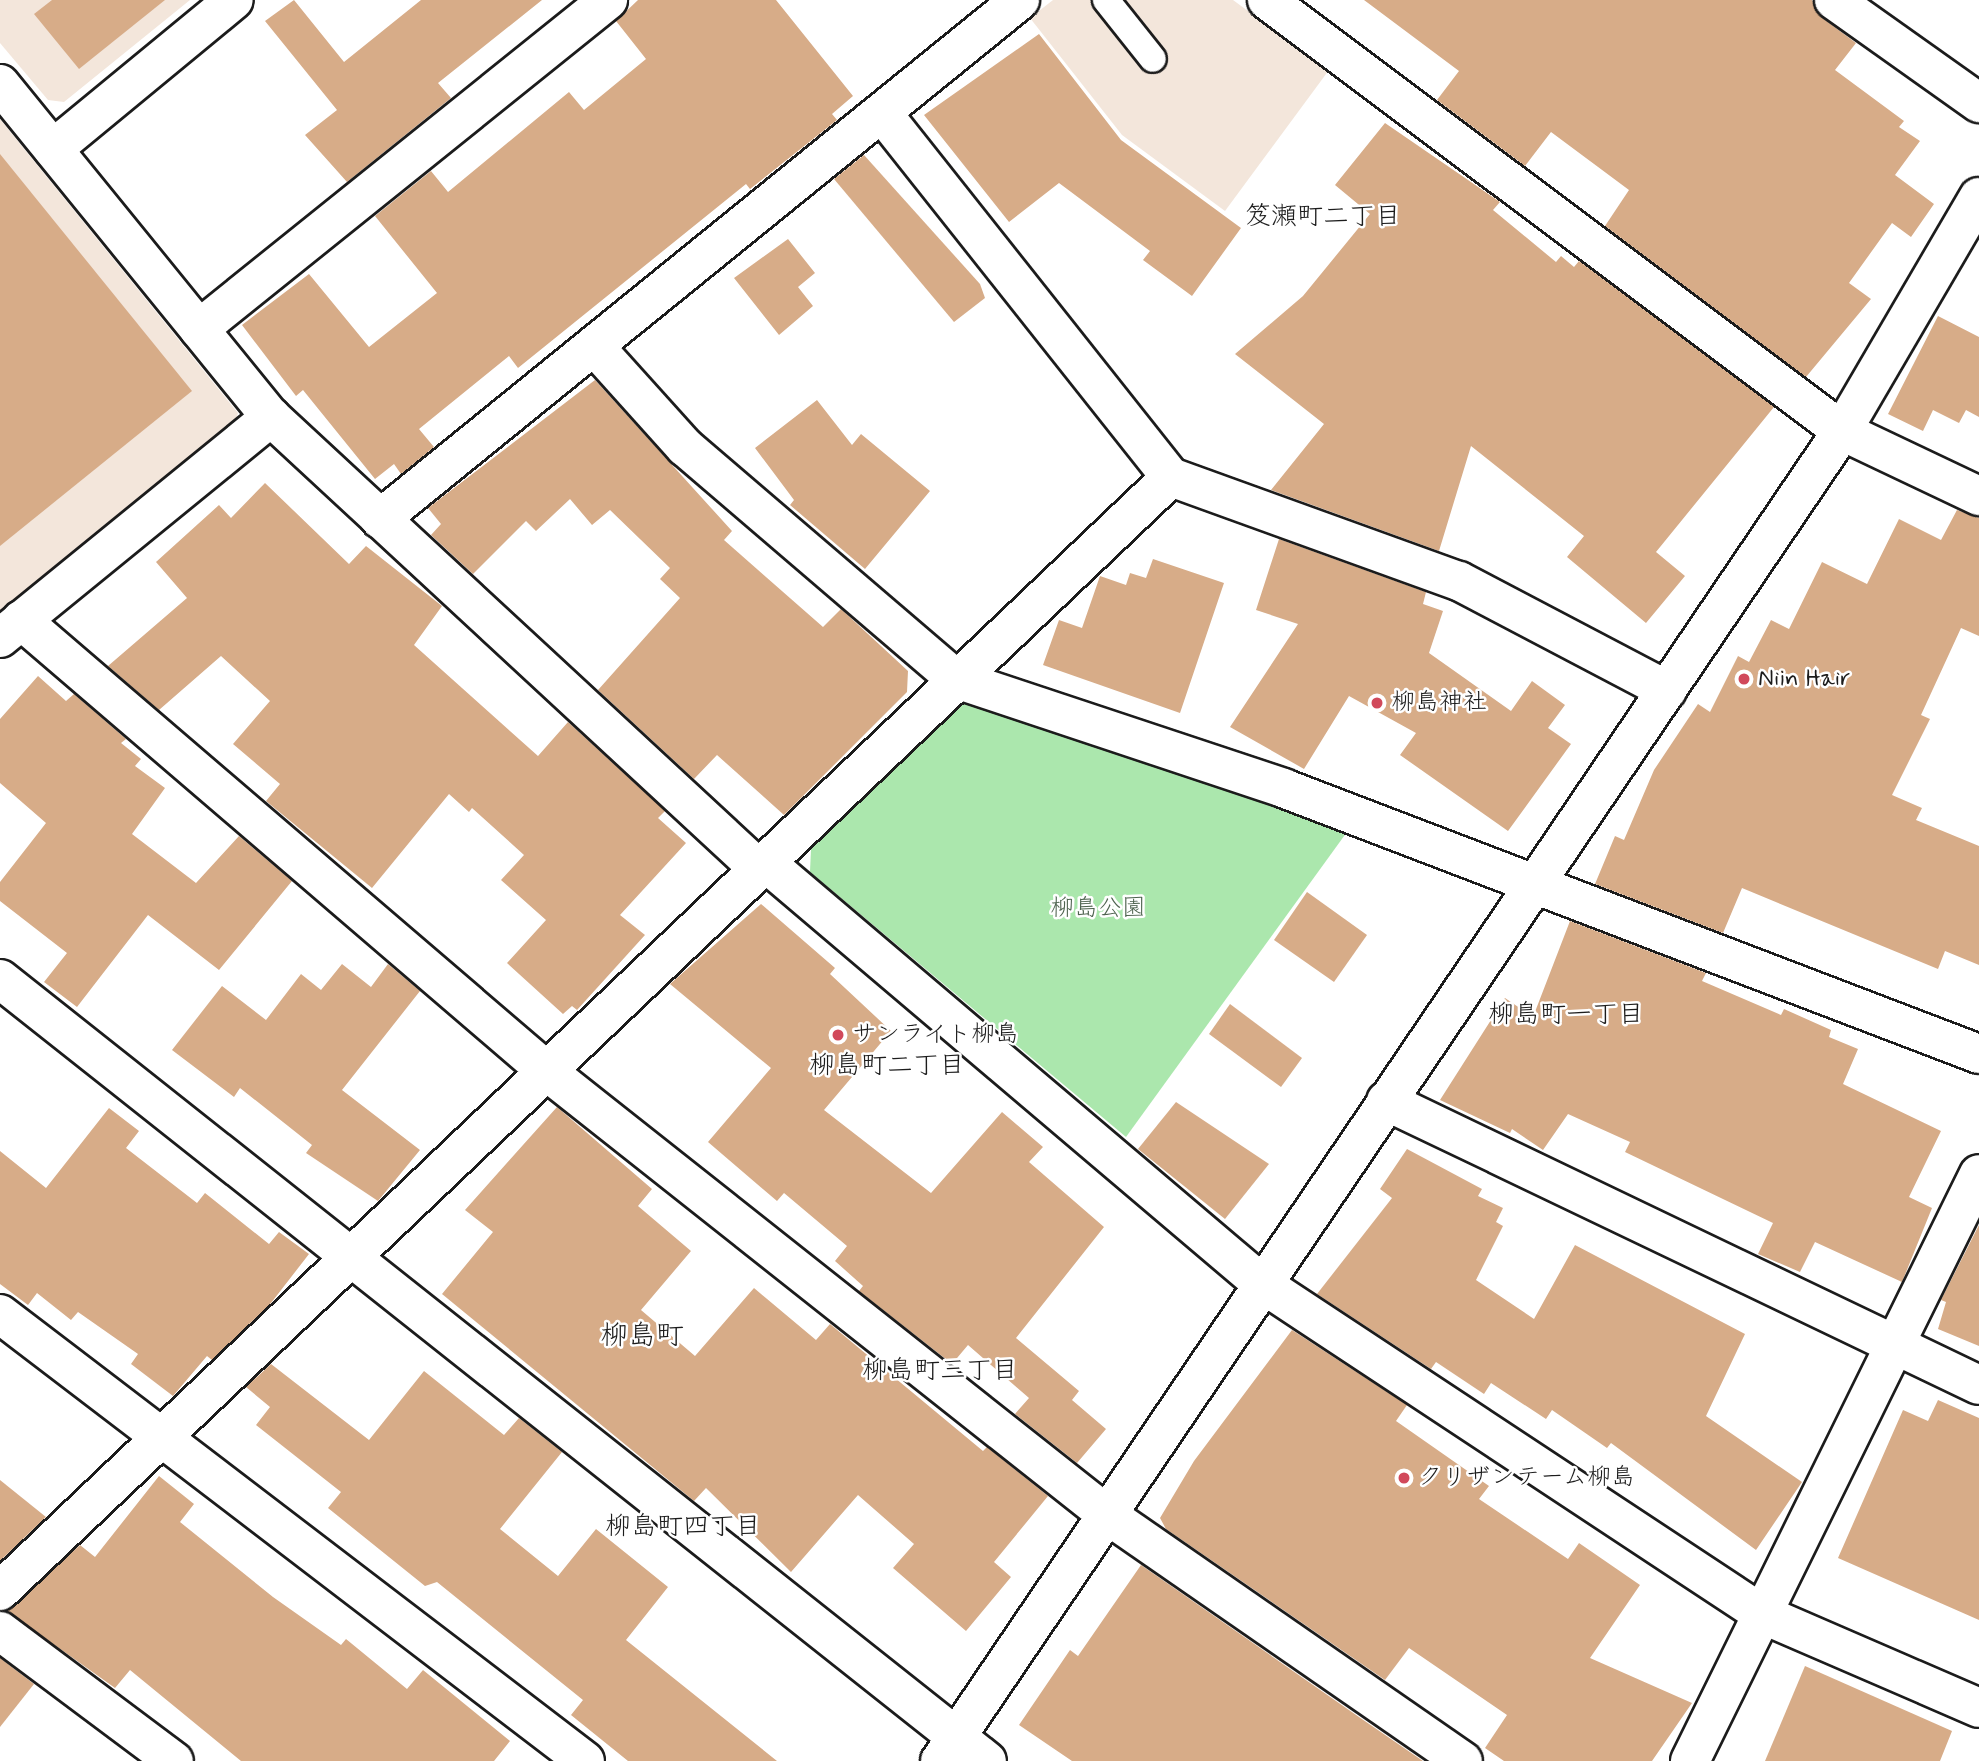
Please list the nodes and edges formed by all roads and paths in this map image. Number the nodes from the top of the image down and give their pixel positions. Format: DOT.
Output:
graph roads {
  1 [pos="234,0"];
  2 [pos="608,0"];
  3 [pos="1020,0"];
  4 [pos="1106,0"];
  5 [pos="1267,0"];
  6 [pos="1834,0"];
  7 [pos="1153,59"];
  8 [pos="0,84"];
  9 [pos="1979,103"];
  10 [pos="881,113"];
  11 [pos="53,149"];
  12 [pos="1979,197"];
  13 [pos="199,329"];
  14 [pos="594,346"];
  15 [pos="271,417"];
  16 [pos="1842,432"];
  17 [pos="1171,477"];
  18 [pos="1979,496"];
  19 [pos="380,519"];
  20 [pos="11,629"];
  21 [pos="956,679"];
  22 [pos="1667,690"];
  23 [pos="762,866"];
  24 [pos="1535,884"];
  25 [pos="0,979"];
  26 [pos="1979,1054"];
  27 [pos="549,1073"];
  28 [pos="1386,1101"];
  29 [pos="1979,1174"];
  30 [pos="354,1257"];
  31 [pos="1261,1283"];
  32 [pos="0,1314"];
  33 [pos="1891,1347"];
  34 [pos="1979,1385"];
  35 [pos="163,1438"];
  36 [pos="1106,1514"];
  37 [pos="0,1591"];
  38 [pos="1762,1614"];
  39 [pos="0,1631"];
  40 [pos="1979,1708"];
  41 [pos="947,1750"];
  42 [pos="174,1761"];
  43 [pos="584,1761"];
  44 [pos="987,1761"];
  45 [pos="1463,1761"];
  46 [pos="1690,1761"];
  1 -- 11 [label="street"];
  2 -- 13 [label="street"];
  3 -- 10 [label="street"];
  4 -- 7 [label="lane"];
  5 -- 16 [label="street"];
  6 -- 9 [label="street"];
  8 -- 11 [label="street"];
  10 -- 14 [label="street"];
  10 -- 17 [label="street"];
  11 -- 13 [label="street"];
  12 -- 16 [label="street"];
  13 -- 15 [label="street"];
  14 -- 19 [label="street"];
  14 -- 21 [label="street"];
  15 -- 19 [label="street"];
  15 -- 20 [label="street"];
  16 -- 18 [label="street"];
  16 -- 22 [label="street"];
  17 -- 21 [label="street"];
  17 -- 22 [label="street"];
  19 -- 23 [label="street"];
  20 -- 27 [label="street"];
  21 -- 23 [label="street"];
  21 -- 24 [label="street"];
  22 -- 24 [label="street"];
  23 -- 27 [label="street"];
  23 -- 31 [label="street"];
  24 -- 26 [label="street"];
  24 -- 28 [label="street"];
  25 -- 30 [label="street"];
  27 -- 30 [label="street"];
  27 -- 36 [label="street"];
  28 -- 31 [label="street"];
  28 -- 33 [label="street"];
  29 -- 33 [label="street"];
  30 -- 35 [label="street"];
  30 -- 41 [label="street"];
  31 -- 36 [label="street"];
  31 -- 38 [label="street"];
  32 -- 35 [label="street"];
  33 -- 34 [label="street"];
  33 -- 38 [label="street"];
  35 -- 37 [label="street"];
  35 -- 43 [label="street"];
  36 -- 41 [label="street"];
  36 -- 45 [label="street"];
  38 -- 40 [label="street"];
  38 -- 46 [label="street"];
  39 -- 42 [label="street"];
  41 -- 44 [label="street"];
}
